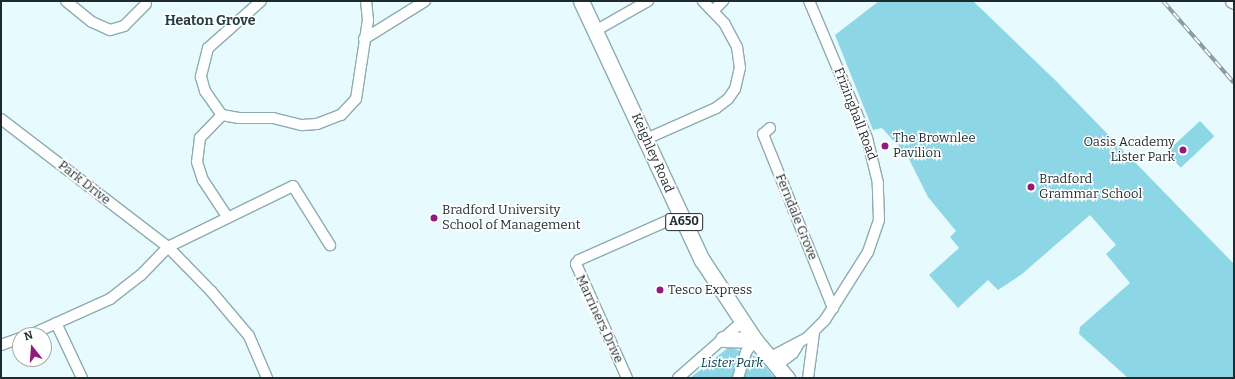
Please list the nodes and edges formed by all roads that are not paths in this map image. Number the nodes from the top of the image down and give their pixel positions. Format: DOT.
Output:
graph roads {
  1 [pos="66,1"];
  2 [pos="261,1"];
  3 [pos="366,1"];
  4 [pos="426,1"];
  5 [pos="581,1"];
  6 [pos="648,1"];
  7 [pos="703,1"];
  8 [pos="723,1"];
  9 [pos="809,1"];
  10 [pos="146,4"];
  11 [pos="714,10"];
  12 [pos="595,30"];
  13 [pos="364,39"];
  14 [pos="222,114"];
  15 [pos="1,119"];
  16 [pos="770,128"];
  17 [pos="646,139"];
  18 [pos="228,218"];
  19 [pos="667,221"];
  20 [pos="330,245"];
  21 [pos="168,247"];
  22 [pos="833,308"];
  23 [pos="742,322"];
  24 [pos="56,323"];
  25 [pos="47,327"];
  26 [pos="814,333"];
  27 [pos="723,339"];
  28 [pos="755,340"];
  29 [pos="12,341"];
  30 [pos="1,345"];
  31 [pos="772,362"];
  32 [pos="82,378"];
  33 [pos="268,378"];
  34 [pos="627,378"];
  35 [pos="678,378"];
  36 [pos="737,378"];
  37 [pos="787,378"];
  38 [pos="808,378"];
  1 -- 10 [label="street"];
  2 -- 14 [label="street"];
  3 -- 13 [label="street"];
  4 -- 13 [label="street"];
  5 -- 12 [label="highway, Keighley Road / A650"];
  6 -- 12 [label="street"];
  7 -- 11 [label="street"];
  8 -- 11 [label="street"];
  9 -- 22 [label="street, Frizinghall Road"];
  11 -- 17 [label="street"];
  12 -- 17 [label="highway, Keighley Road / A650"];
  13 -- 14 [label="street"];
  14 -- 18 [label="street"];
  15 -- 21 [label="street, Park Drive"];
  16 -- 22 [label="street, Ferndale Grove"];
  17 -- 23 [label="highway, Keighley Road / A650"];
  18 -- 20 [label="street"];
  18 -- 21 [label="street"];
  19 -- 34 [label="street, Marriners Drive"];
  21 -- 24 [label="street"];
  21 -- 33 [label="street, Park Drive"];
  22 -- 26 [label="street, Frizinghall Road"];
  23 -- 27 [label="street"];
  23 -- 28 [label="highway, Keighley Road / A650"];
  24 -- 25 [label="street"];
  24 -- 32 [label="street"];
  26 -- 31 [label="street, Frizinghall Road"];
  26 -- 38 [label="street, Frizinghall Road"];
  27 -- 28 [label="highway"];
  27 -- 35 [label="street"];
  28 -- 31 [label="highway, Keighley Road / A650"];
  28 -- 36 [label="street"];
  29 -- 30 [label="street"];
  31 -- 37 [label="highway, Keighley Road / A650"];
}
